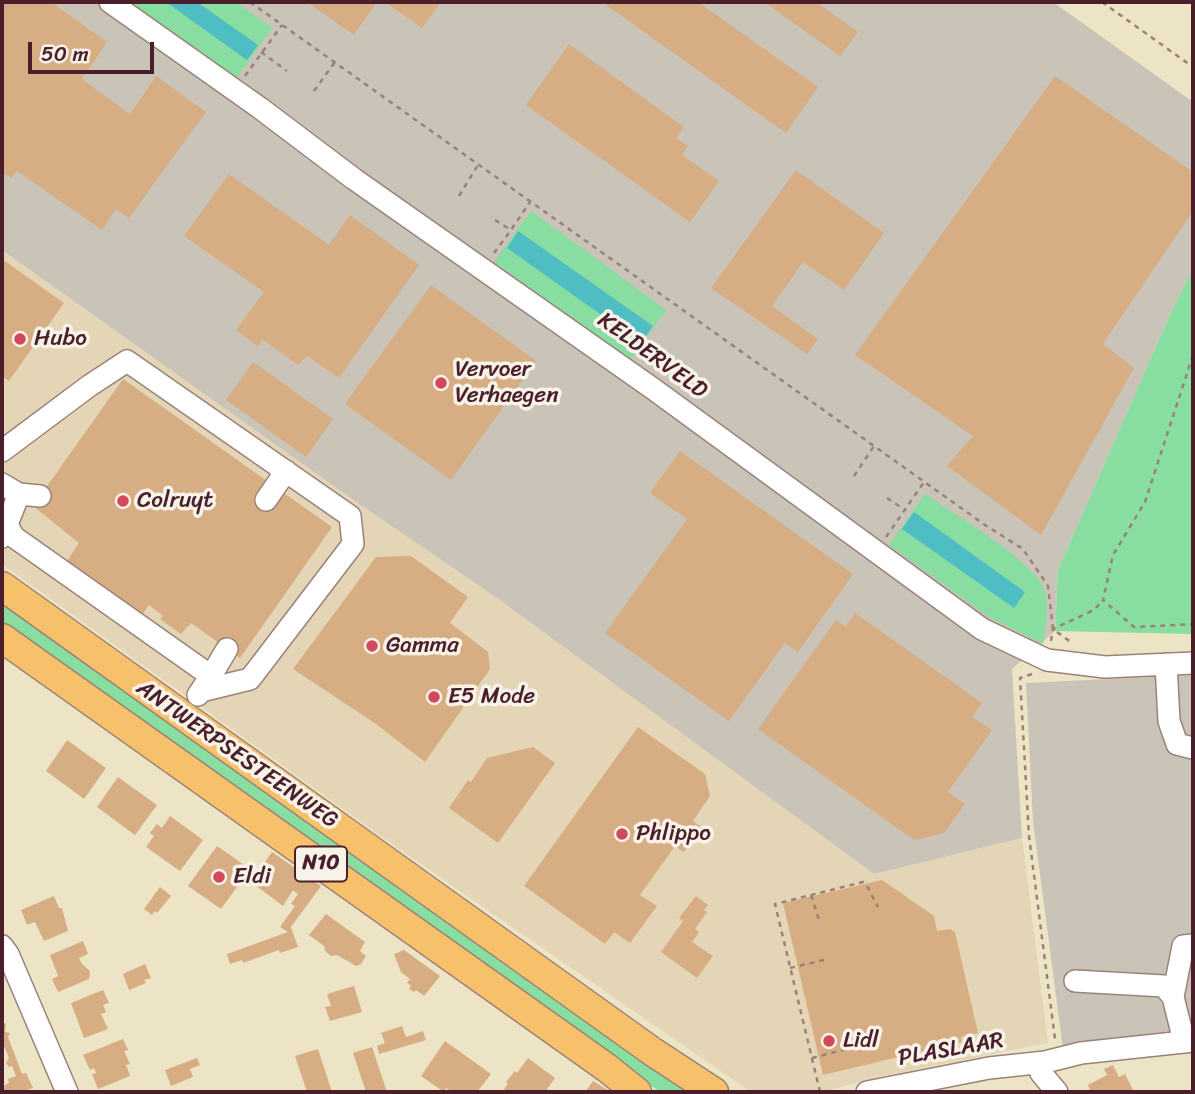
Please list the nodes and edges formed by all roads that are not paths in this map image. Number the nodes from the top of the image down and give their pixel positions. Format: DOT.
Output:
graph roads {
  1 [pos="110,2"];
  2 [pos="2,451"];
  3 [pos="286,471"];
  4 [pos="266,499"];
  5 [pos="10,512"];
  6 [pos="2,586"];
  7 [pos="2,638"];
  8 [pos="227,649"];
  9 [pos="1193,663"];
  10 [pos="1166,664"];
  11 [pos="206,684"];
  12 [pos="183,717"];
  13 [pos="1193,748"];
  14 [pos="1193,945"];
  15 [pos="2,946"];
  16 [pos="1075,981"];
  17 [pos="1173,997"];
  18 [pos="1189,1041"];
  19 [pos="1051,1060"];
  20 [pos="67,1092"];
  21 [pos="637,1092"];
  22 [pos="714,1092"];
  23 [pos="867,1092"];
  24 [pos="1057,1092"];
  1 -- 10 [label="street, KELDERVELD"];
  2 -- 3 [label="street"];
  3 -- 4 [label="street"];
  3 -- 11 [label="street"];
  5 -- 11 [label="street"];
  6 -- 12 [label="main road, ANTWERPSESTEENWEG / N10"];
  7 -- 21 [label="main road, ANTWERPSESTEENWEG / N10"];
  8 -- 11 [label="street"];
  9 -- 10 [label="street, KELDERVELD"];
  10 -- 13 [label="street"];
  11 -- 12 [label="street"];
  12 -- 22 [label="main road, ANTWERPSESTEENWEG / N10"];
  14 -- 17 [label="street"];
  15 -- 20 [label="street"];
  16 -- 17 [label="street"];
  17 -- 18 [label="street"];
  18 -- 19 [label="street, PLASLAAR"];
  19 -- 23 [label="street, PLASLAAR"];
  19 -- 24 [label="street"];
}
